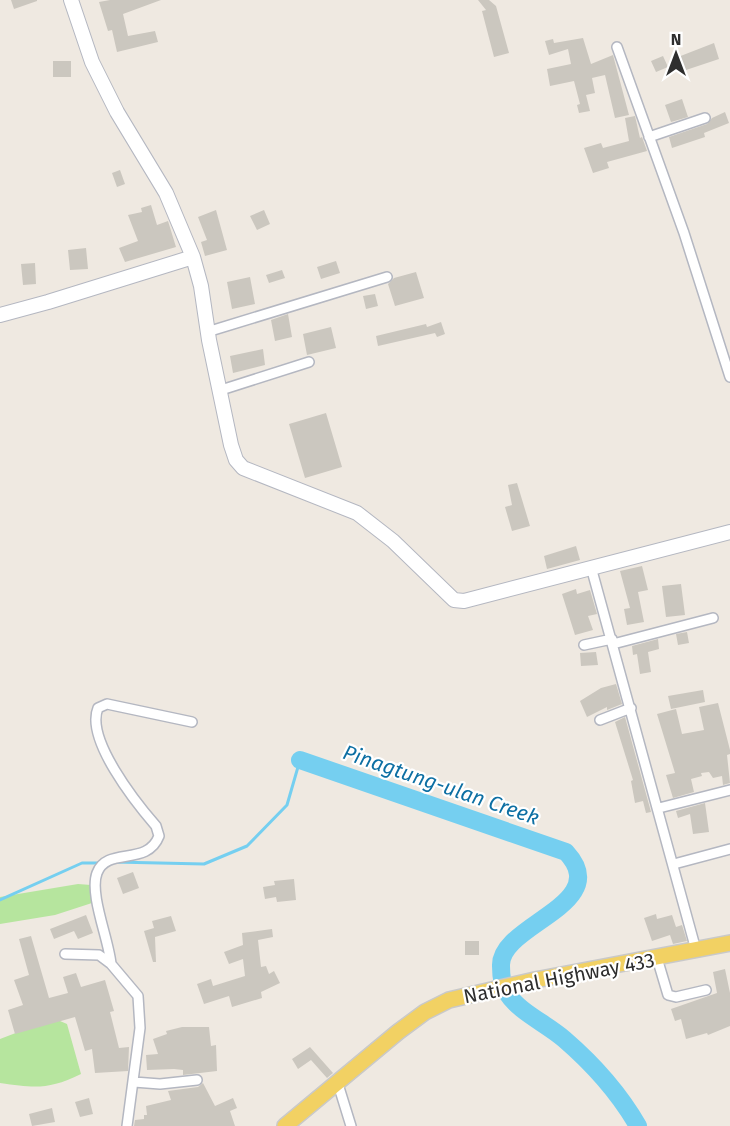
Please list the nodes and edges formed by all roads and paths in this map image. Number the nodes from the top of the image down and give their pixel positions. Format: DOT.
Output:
graph roads {
  1 [pos="71,0"];
  2 [pos="617,47"];
  3 [pos="705,118"];
  4 [pos="650,137"];
  5 [pos="193,256"];
  6 [pos="387,277"];
  7 [pos="0,315"];
  8 [pos="207,332"];
  9 [pos="309,362"];
  10 [pos="730,377"];
  11 [pos="218,391"];
  12 [pos="730,532"];
  13 [pos="591,567"];
  14 [pos="713,618"];
  15 [pos="612,641"];
  16 [pos="584,645"];
  17 [pos="631,708"];
  18 [pos="600,720"];
  19 [pos="192,722"];
  20 [pos="730,790"];
  21 [pos="659,808"];
  22 [pos="730,849"];
  23 [pos="674,864"];
  24 [pos="730,943"];
  25 [pos="696,950"];
  26 [pos="65,954"];
  27 [pos="657,958"];
  28 [pos="111,964"];
  29 [pos="706,990"];
  30 [pos="197,1080"];
  31 [pos="134,1082"];
  32 [pos="338,1084"];
  33 [pos="127,1126"];
  34 [pos="285,1126"];
  35 [pos="351,1126"];
  1 -- 5 [label="street"];
  2 -- 4 [label="street"];
  3 -- 4 [label="street"];
  4 -- 10 [label="street"];
  5 -- 7 [label="street"];
  5 -- 8 [label="street"];
  6 -- 8 [label="street"];
  8 -- 11 [label="street"];
  9 -- 11 [label="street"];
  11 -- 13 [label="street"];
  12 -- 13 [label="street"];
  13 -- 15 [label="street"];
  14 -- 15 [label="street"];
  15 -- 16 [label="street"];
  15 -- 17 [label="street"];
  17 -- 18 [label="street"];
  17 -- 21 [label="street"];
  19 -- 28 [label="street"];
  20 -- 21 [label="street"];
  21 -- 23 [label="street"];
  22 -- 23 [label="street"];
  23 -- 25 [label="street"];
  24 -- 25 [label="main road, National Highway 433"];
  25 -- 27 [label="main road, National Highway 433"];
  26 -- 28 [label="street"];
  27 -- 29 [label="street"];
  27 -- 32 [label="main road, National Highway 433"];
  28 -- 31 [label="street"];
  30 -- 31 [label="street"];
  31 -- 33 [label="street"];
  32 -- 34 [label="main road, National Highway 433"];
  32 -- 35 [label="street"];
}
